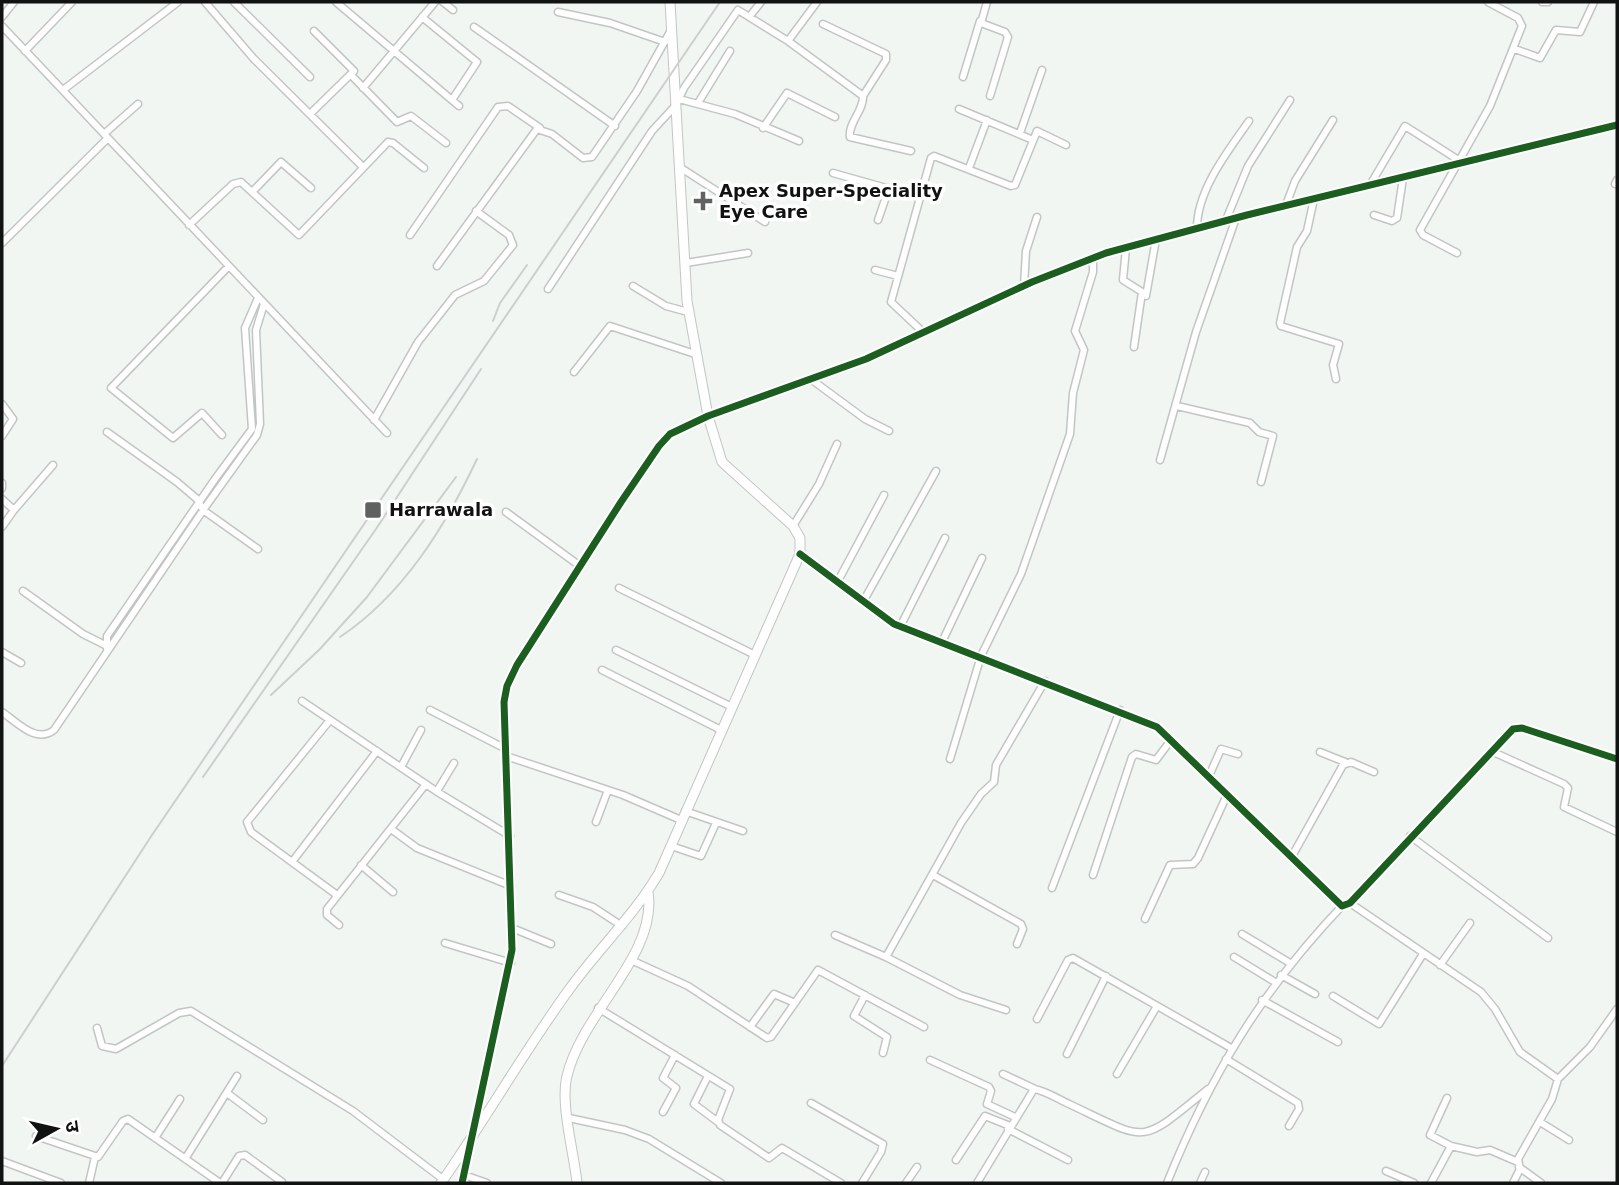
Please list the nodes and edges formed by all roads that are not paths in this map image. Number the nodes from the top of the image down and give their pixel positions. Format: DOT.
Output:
graph roads {
  1 [pos="15,2"];
  2 [pos="72,2"];
  3 [pos="178,2"];
  4 [pos="205,2"];
  5 [pos="234,2"];
  6 [pos="337,2"];
  7 [pos="435,2"];
  8 [pos="443,2"];
  9 [pos="670,2"];
  10 [pos="761,2"];
  11 [pos="817,2"];
  12 [pos="987,2"];
  13 [pos="1488,2"];
  14 [pos="1542,2"];
  15 [pos="1548,2"];
  16 [pos="1594,2"];
  17 [pos="453,10"];
  18 [pos="558,12"];
  19 [pos="750,16"];
  20 [pos="2,17"];
  21 [pos="422,17"];
  22 [pos="980,20"];
  23 [pos="823,24"];
  24 [pos="2,26"];
  25 [pos="474,27"];
  26 [pos="671,30"];
  27 [pos="314,31"];
  28 [pos="788,41"];
  29 [pos="665,42"];
  30 [pos="1515,49"];
  31 [pos="25,51"];
  32 [pos="730,51"];
  33 [pos="394,52"];
  34 [pos="1042,70"];
  35 [pos="351,75"];
  36 [pos="963,76"];
  37 [pos="310,77"];
  38 [pos="363,88"];
  39 [pos="63,90"];
  40 [pos="863,96"];
  41 [pos="990,96"];
  42 [pos="452,100"];
  43 [pos="1290,100"];
  44 [pos="678,102"];
  45 [pos="698,103"];
  46 [pos="138,104"];
  47 [pos="459,106"];
  48 [pos="958,109"];
  49 [pos="310,114"];
  50 [pos="835,117"];
  51 [pos="987,120"];
  52 [pos="1333,120"];
  53 [pos="1249,121"];
  54 [pos="1617,125"];
  55 [pos="615,126"];
  56 [pos="540,128"];
  57 [pos="763,128"];
  58 [pos="1020,134"];
  59 [pos="106,136"];
  60 [pos="1033,140"];
  61 [pos="799,141"];
  62 [pos="446,143"];
  63 [pos="1066,145"];
  64 [pos="911,151"];
  65 [pos="1459,162"];
  66 [pos="363,167"];
  67 [pos="424,168"];
  68 [pos="681,168"];
  69 [pos="969,168"];
  70 [pos="833,173"];
  71 [pos="1402,178"];
  72 [pos="1370,186"];
  73 [pos="311,188"];
  74 [pos="889,188"];
  75 [pos="253,191"];
  76 [pos="918,197"];
  77 [pos="1314,199"];
  78 [pos="1286,205"];
  79 [pos="477,211"];
  80 [pos="1374,215"];
  81 [pos="1037,217"];
  82 [pos="1236,218"];
  83 [pos="878,220"];
  84 [pos="1226,220"];
  85 [pos="765,222"];
  86 [pos="189,225"];
  87 [pos="1197,228"];
  88 [pos="410,235"];
  89 [pos="1156,239"];
  90 [pos="2,243"];
  91 [pos="1126,248"];
  92 [pos="748,253"];
  93 [pos="1457,253"];
  94 [pos="1093,258"];
  95 [pos="686,263"];
  96 [pos="437,266"];
  97 [pos="228,267"];
  98 [pos="875,270"];
  99 [pos="898,276"];
  100 [pos="633,286"];
  101 [pos="1024,286"];
  102 [pos="548,289"];
  103 [pos="1146,296"];
  104 [pos="258,298"];
  105 [pos="264,304"];
  106 [pos="688,312"];
  107 [pos="924,333"];
  108 [pos="1134,347"];
  109 [pos="695,354"];
  110 [pos="574,372"];
  111 [pos="1336,379"];
  112 [pos="812,380"];
  113 [pos="2,404"];
  114 [pos="1177,405"];
  115 [pos="708,416"];
  116 [pos="374,420"];
  117 [pos="256,429"];
  118 [pos="888,431"];
  119 [pos="107,432"];
  120 [pos="387,433"];
  121 [pos="222,435"];
  122 [pos="2,436"];
  123 [pos="838,444"];
  124 [pos="1160,460"];
  125 [pos="53,465"];
  126 [pos="936,471"];
  127 [pos="1261,482"];
  128 [pos="884,495"];
  129 [pos="2,499"];
  130 [pos="199,502"];
  131 [pos="14,510"];
  132 [pos="203,510"];
  133 [pos="506,512"];
  134 [pos="793,526"];
  135 [pos="2,527"];
  136 [pos="945,538"];
  137 [pos="258,549"];
  138 [pos="800,554"];
  139 [pos="982,558"];
  140 [pos="580,566"];
  141 [pos="838,581"];
  142 [pos="619,588"];
  143 [pos="23,592"];
  144 [pos="863,602"];
  145 [pos="900,627"];
  146 [pos="942,642"];
  147 [pos="107,648"];
  148 [pos="616,650"];
  149 [pos="2,652"];
  150 [pos="755,655"];
  151 [pos="981,656"];
  152 [pos="21,663"];
  153 [pos="602,670"];
  154 [pos="1045,681"];
  155 [pos="302,701"];
  156 [pos="732,706"];
  157 [pos="430,710"];
  158 [pos="1120,710"];
  159 [pos="2,712"];
  160 [pos="330,720"];
  161 [pos="421,730"];
  162 [pos="721,730"];
  163 [pos="1171,740"];
  164 [pos="377,751"];
  165 [pos="1491,751"];
  166 [pos="506,752"];
  167 [pos="1320,752"];
  168 [pos="1238,754"];
  169 [pos="950,759"];
  170 [pos="1617,759"];
  171 [pos="1345,762"];
  172 [pos="454,763"];
  173 [pos="401,767"];
  174 [pos="1374,772"];
  175 [pos="1209,776"];
  176 [pos="426,784"];
  177 [pos="608,790"];
  178 [pos="437,791"];
  179 [pos="1227,794"];
  180 [pos="683,815"];
  181 [pos="596,822"];
  182 [pos="716,822"];
  183 [pos="391,829"];
  184 [pos="743,831"];
  185 [pos="1617,832"];
  186 [pos="510,836"];
  187 [pos="1410,836"];
  188 [pos="671,846"];
  189 [pos="1291,858"];
  190 [pos="292,862"];
  191 [pos="361,865"];
  192 [pos="933,875"];
  193 [pos="1093,875"];
  194 [pos="511,886"];
  195 [pos="1052,888"];
  196 [pos="393,892"];
  197 [pos="648,892"];
  198 [pos="337,895"];
  199 [pos="559,895"];
  200 [pos="1346,904"];
  201 [pos="1145,919"];
  202 [pos="1470,923"];
  203 [pos="339,925"];
  204 [pos="622,926"];
  205 [pos="512,928"];
  206 [pos="1242,934"];
  207 [pos="835,935"];
  208 [pos="1548,937"];
  209 [pos="445,943"];
  210 [pos="551,944"];
  211 [pos="1017,944"];
  212 [pos="1423,954"];
  213 [pos="886,957"];
  214 [pos="1234,957"];
  215 [pos="631,960"];
  216 [pos="511,963"];
  217 [pos="1290,963"];
  218 [pos="1440,965"];
  219 [pos="1280,975"];
  220 [pos="1106,976"];
  221 [pos="1275,982"];
  222 [pos="1315,994"];
  223 [pos="864,995"];
  224 [pos="1333,996"];
  225 [pos="1262,1000"];
  226 [pos="795,1003"];
  227 [pos="1157,1006"];
  228 [pos="598,1008"];
  229 [pos="1617,1009"];
  230 [pos="1006,1010"];
  231 [pos="1037,1019"];
  232 [pos="1614,1022"];
  233 [pos="750,1027"];
  234 [pos="924,1027"];
  235 [pos="97,1028"];
  236 [pos="1338,1042"];
  237 [pos="1231,1048"];
  238 [pos="883,1053"];
  239 [pos="1066,1054"];
  240 [pos="675,1055"];
  241 [pos="1226,1059"];
  242 [pos="930,1060"];
  243 [pos="1003,1074"];
  244 [pos="1117,1074"];
  245 [pos="237,1076"];
  246 [pos="708,1076"];
  247 [pos="1558,1079"];
  248 [pos="1210,1087"];
  249 [pos="1035,1089"];
  250 [pos="227,1093"];
  251 [pos="1447,1098"];
  252 [pos="180,1099"];
  253 [pos="811,1103"];
  254 [pos="663,1112"];
  255 [pos="1015,1117"];
  256 [pos="569,1118"];
  257 [pos="263,1120"];
  258 [pos="718,1122"];
  259 [pos="1539,1122"];
  260 [pos="1289,1126"];
  261 [pos="1009,1127"];
  262 [pos="36,1136"];
  263 [pos="155,1138"];
  264 [pos="472,1139"];
  265 [pos="1569,1139"];
  266 [pos="1451,1146"];
  267 [pos="95,1157"];
  268 [pos="185,1159"];
  269 [pos="956,1160"];
  270 [pos="1068,1160"];
  271 [pos="2,1161"];
  272 [pos="1519,1165"];
  273 [pos="917,1167"];
  274 [pos="1386,1171"];
  275 [pos="1205,1172"];
  276 [pos="464,1175"];
  277 [pos="443,1181"];
  278 [pos="282,1182"];
  279 [pos="981,1182"];
  280 [pos="61,1183"];
  281 [pos="89,1183"];
  282 [pos="221,1183"];
  283 [pos="462,1183"];
  284 [pos="487,1183"];
  285 [pos="577,1183"];
  286 [pos="721,1183"];
  287 [pos="841,1183"];
  288 [pos="862,1183"];
  289 [pos="906,1183"];
  290 [pos="1167,1183"];
  291 [pos="1200,1183"];
  292 [pos="1414,1183"];
  293 [pos="1432,1183"];
  294 [pos="1513,1183"];
  295 [pos="1541,1183"];
  1 -- 20 [label="street"];
  2 -- 31 [label="street"];
  3 -- 39 [label="street"];
  4 -- 49 [label="street"];
  5 -- 37 [label="street"];
  6 -- 33 [label="street"];
  7 -- 21 [label="street"];
  8 -- 17 [label="street"];
  9 -- 26 [label="street"];
  10 -- 19 [label="street"];
  11 -- 28 [label="street"];
  12 -- 22 [label="street"];
  13 -- 30 [label="street"];
  14 -- 15 [label="street"];
  16 -- 30 [label="street"];
  18 -- 29 [label="street"];
  19 -- 28 [label="street"];
  19 -- 44 [label="street"];
  21 -- 33 [label="street"];
  21 -- 42 [label="street"];
  22 -- 36 [label="street"];
  22 -- 41 [label="street"];
  23 -- 40 [label="street"];
  24 -- 31 [label="street"];
  25 -- 55 [label="street"];
  26 -- 29 [label="street"];
  26 -- 44 [label="street"];
  27 -- 35 [label="street"];
  28 -- 40 [label="street"];
  29 -- 55 [label="street"];
  30 -- 65 [label="street"];
  31 -- 39 [label="street"];
  32 -- 45 [label="street"];
  33 -- 38 [label="street"];
  33 -- 42 [label="street"];
  34 -- 58 [label="street"];
  35 -- 38 [label="street"];
  35 -- 49 [label="street"];
  38 -- 62 [label="street"];
  39 -- 59 [label="street"];
  40 -- 64 [label="street"];
  42 -- 47 [label="street"];
  43 -- 84 [label="street"];
  44 -- 45 [label="street"];
  44 -- 68 [label="street"];
  44 -- 102 [label="street"];
  45 -- 57 [label="street"];
  46 -- 59 [label="street"];
  48 -- 51 [label="street"];
  49 -- 66 [label="street"];
  50 -- 57 [label="street"];
  51 -- 58 [label="street"];
  51 -- 69 [label="street"];
  52 -- 78 [label="street"];
  53 -- 87 [label="street"];
  54 -- 65 [label="street"];
  55 -- 56 [label="street"];
  56 -- 79 [label="street"];
  56 -- 88 [label="street"];
  57 -- 61 [label="street"];
  58 -- 60 [label="street"];
  59 -- 86 [label="street"];
  59 -- 90 [label="street"];
  60 -- 63 [label="street"];
  60 -- 69 [label="street"];
  65 -- 71 [label="street"];
  65 -- 72 [label="street"];
  65 -- 93 [label="street"];
  66 -- 67 [label="street"];
  66 -- 75 [label="street"];
  68 -- 85 [label="street"];
  68 -- 95 [label="street"];
  69 -- 76 [label="street"];
  70 -- 74 [label="street"];
  71 -- 72 [label="street"];
  71 -- 80 [label="street"];
  72 -- 77 [label="street"];
  73 -- 75 [label="street"];
  74 -- 76 [label="street"];
  74 -- 83 [label="street"];
  75 -- 86 [label="street"];
  76 -- 99 [label="street"];
  77 -- 78 [label="street"];
  77 -- 111 [label="street"];
  78 -- 82 [label="street"];
  79 -- 96 [label="street"];
  79 -- 116 [label="street"];
  81 -- 101 [label="street"];
  82 -- 84 [label="street"];
  82 -- 114 [label="street"];
  84 -- 87 [label="street"];
  86 -- 97 [label="street"];
  87 -- 89 [label="street"];
  89 -- 91 [label="street"];
  89 -- 103 [label="street"];
  91 -- 94 [label="street"];
  91 -- 108 [label="street"];
  92 -- 95 [label="street"];
  94 -- 101 [label="street"];
  94 -- 151 [label="street"];
  95 -- 106 [label="street"];
  97 -- 104 [label="street"];
  97 -- 121 [label="street"];
  98 -- 99 [label="street"];
  99 -- 107 [label="street"];
  100 -- 106 [label="street"];
  101 -- 107 [label="street"];
  104 -- 105 [label="street"];
  104 -- 117 [label="street"];
  105 -- 116 [label="street"];
  105 -- 117 [label="street"];
  106 -- 109 [label="street"];
  107 -- 112 [label="street"];
  109 -- 110 [label="street"];
  109 -- 115 [label="street"];
  112 -- 115 [label="street"];
  112 -- 118 [label="street"];
  113 -- 122 [label="street"];
  114 -- 124 [label="street"];
  114 -- 127 [label="street"];
  115 -- 134 [label="street"];
  115 -- 140 [label="street"];
  116 -- 120 [label="street"];
  117 -- 130 [label="street"];
  117 -- 132 [label="street"];
  119 -- 130 [label="street"];
  123 -- 134 [label="street"];
  125 -- 131 [label="street"];
  126 -- 144 [label="street"];
  128 -- 141 [label="street"];
  129 -- 131 [label="street"];
  130 -- 132 [label="street"];
  130 -- 147 [label="street"];
  131 -- 135 [label="street"];
  132 -- 137 [label="street"];
  132 -- 147 [label="street"];
  133 -- 140 [label="street"];
  134 -- 138 [label="street"];
  136 -- 145 [label="street"];
  138 -- 141 [label="street"];
  138 -- 150 [label="street"];
  139 -- 146 [label="street"];
  140 -- 166 [label="street"];
  141 -- 144 [label="street"];
  142 -- 150 [label="street"];
  143 -- 147 [label="street"];
  144 -- 145 [label="street"];
  145 -- 146 [label="street"];
  146 -- 151 [label="street"];
  147 -- 159 [label="street"];
  148 -- 156 [label="street"];
  149 -- 152 [label="street"];
  150 -- 156 [label="street"];
  151 -- 154 [label="street"];
  151 -- 169 [label="street"];
  153 -- 162 [label="street"];
  154 -- 158 [label="street"];
  154 -- 192 [label="street"];
  155 -- 160 [label="street"];
  156 -- 162 [label="street"];
  157 -- 166 [label="street"];
  158 -- 163 [label="street"];
  158 -- 195 [label="street"];
  160 -- 164 [label="street"];
  160 -- 190 [label="street"];
  161 -- 173 [label="street"];
  162 -- 180 [label="street"];
  163 -- 175 [label="street"];
  163 -- 193 [label="street"];
  164 -- 173 [label="street"];
  164 -- 190 [label="street"];
  165 -- 170 [label="street"];
  165 -- 185 [label="street"];
  165 -- 187 [label="street"];
  166 -- 177 [label="street"];
  166 -- 186 [label="street"];
  167 -- 171 [label="street"];
  168 -- 175 [label="street"];
  171 -- 174 [label="street"];
  171 -- 189 [label="street"];
  172 -- 178 [label="street"];
  173 -- 176 [label="street"];
  175 -- 179 [label="street"];
  176 -- 178 [label="street"];
  176 -- 183 [label="street"];
  177 -- 180 [label="street"];
  177 -- 181 [label="street"];
  178 -- 186 [label="street"];
  179 -- 189 [label="street"];
  179 -- 201 [label="street"];
  180 -- 182 [label="street"];
  180 -- 188 [label="street"];
  182 -- 184 [label="street"];
  182 -- 188 [label="street"];
  183 -- 191 [label="street"];
  183 -- 194 [label="street"];
  186 -- 194 [label="street"];
  187 -- 200 [label="street"];
  187 -- 208 [label="street"];
  188 -- 197 [label="street"];
  189 -- 200 [label="street"];
  190 -- 198 [label="street"];
  191 -- 196 [label="street"];
  191 -- 198 [label="street"];
  192 -- 211 [label="street"];
  192 -- 213 [label="street"];
  194 -- 205 [label="street"];
  197 -- 204 [label="street"];
  197 -- 215 [label="street"];
  198 -- 203 [label="street"];
  199 -- 204 [label="street"];
  200 -- 212 [label="street"];
  200 -- 217 [label="street"];
  202 -- 218 [label="street"];
  204 -- 264 [label="street"];
  205 -- 210 [label="street"];
  205 -- 216 [label="street"];
  206 -- 217 [label="street"];
  207 -- 213 [label="street"];
  209 -- 216 [label="street"];
  212 -- 218 [label="street"];
  212 -- 224 [label="street"];
  213 -- 230 [label="street"];
  214 -- 221 [label="street"];
  215 -- 228 [label="street"];
  215 -- 233 [label="street"];
  216 -- 264 [label="street"];
  217 -- 219 [label="street"];
  218 -- 247 [label="street"];
  219 -- 221 [label="street"];
  219 -- 222 [label="street"];
  220 -- 227 [label="street"];
  220 -- 231 [label="street"];
  220 -- 239 [label="street"];
  221 -- 225 [label="street"];
  223 -- 226 [label="street"];
  223 -- 234 [label="street"];
  223 -- 238 [label="street"];
  225 -- 236 [label="street"];
  225 -- 237 [label="street"];
  226 -- 233 [label="street"];
  226 -- 233 [label="street"];
  227 -- 237 [label="street"];
  227 -- 244 [label="street"];
  228 -- 240 [label="street"];
  228 -- 256 [label="street"];
  229 -- 232 [label="street"];
  232 -- 247 [label="street"];
  235 -- 277 [label="street"];
  237 -- 241 [label="street"];
  240 -- 246 [label="street"];
  240 -- 254 [label="street"];
  241 -- 248 [label="street"];
  241 -- 260 [label="street"];
  242 -- 255 [label="street"];
  243 -- 249 [label="street"];
  245 -- 250 [label="street"];
  246 -- 258 [label="street"];
  246 -- 258 [label="street"];
  247 -- 259 [label="street"];
  248 -- 249 [label="street"];
  248 -- 290 [label="street"];
  249 -- 255 [label="street"];
  250 -- 257 [label="street"];
  250 -- 268 [label="street"];
  251 -- 266 [label="street"];
  252 -- 263 [label="street"];
  253 -- 288 [label="street"];
  255 -- 261 [label="street"];
  256 -- 285 [label="street"];
  256 -- 286 [label="street"];
  258 -- 287 [label="street"];
  259 -- 265 [label="street"];
  259 -- 272 [label="street"];
  261 -- 269 [label="street"];
  261 -- 270 [label="street"];
  261 -- 279 [label="street"];
  262 -- 267 [label="street"];
  263 -- 267 [label="street"];
  263 -- 268 [label="street"];
  264 -- 276 [label="street"];
  264 -- 277 [label="street"];
  266 -- 272 [label="street"];
  266 -- 293 [label="street"];
  267 -- 281 [label="street"];
  268 -- 282 [label="street"];
  271 -- 280 [label="street"];
  272 -- 294 [label="street"];
  272 -- 295 [label="street"];
  273 -- 289 [label="street"];
  274 -- 292 [label="street"];
  275 -- 291 [label="street"];
  276 -- 283 [label="street"];
  276 -- 284 [label="street"];
  278 -- 282 [label="street"];
}
